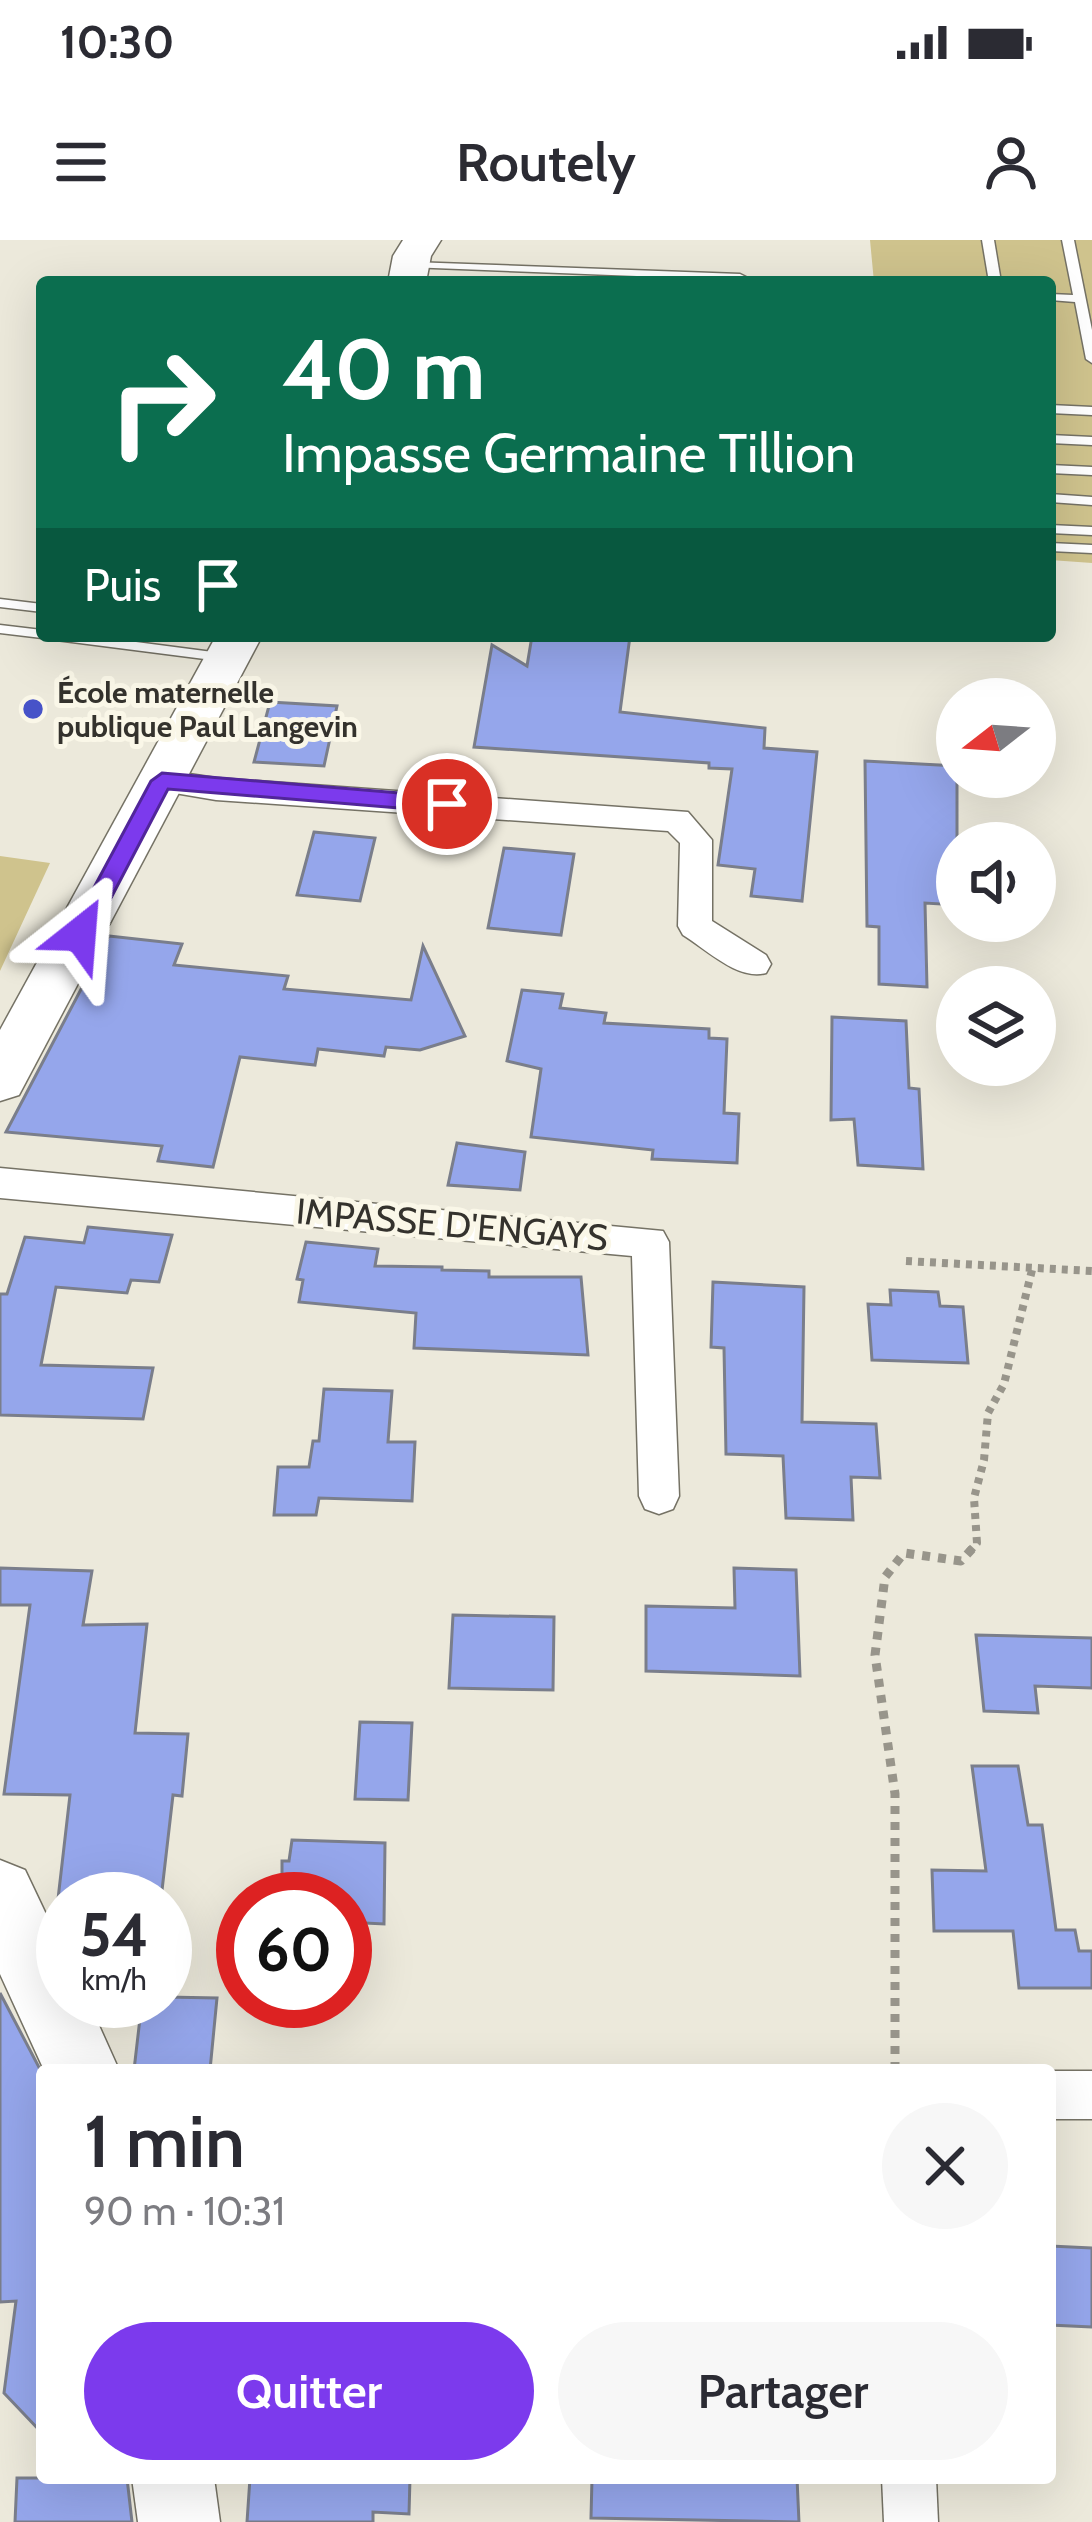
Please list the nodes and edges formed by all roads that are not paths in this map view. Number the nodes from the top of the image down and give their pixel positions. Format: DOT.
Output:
graph roads {
  1 [pos="988,240"];
  2 [pos="1068,240"];
  3 [pos="412,257"];
  4 [pos="724,276"];
  5 [pos="993,276"];
  6 [pos="1056,298"];
  7 [pos="1080,298"];
  8 [pos="1092,359"];
  9 [pos="1056,409"];
  10 [pos="1092,411"];
  11 [pos="1056,439"];
  12 [pos="1092,441"];
  13 [pos="1056,469"];
  14 [pos="1092,471"];
  15 [pos="1056,498"];
  16 [pos="1092,501"];
  17 [pos="1056,529"];
  18 [pos="1092,531"];
  19 [pos="1056,547"];
  20 [pos="1092,550"];
  21 [pos="0,603"];
  22 [pos="36,607"];
  23 [pos="0,629"];
  24 [pos="36,633"];
  25 [pos="153,642"];
  26 [pos="234,647"];
  27 [pos="162,781"];
  28 [pos="754,964"];
  29 [pos="0,1080"];
  30 [pos="0,1183"];
  31 [pos="659,1496"];
  32 [pos="0,1894"];
  33 [pos="79,2064"];
  34 [pos="1056,2095"];
  35 [pos="1092,2095"];
  36 [pos="174,2484"];
  37 [pos="909,2484"];
  38 [pos="179,2522"];
  39 [pos="910,2522"];
  1 -- 5 [label="lane"];
  2 -- 7 [label="lane"];
  3 -- 4 [label="lane"];
  6 -- 7 [label="lane"];
  7 -- 8 [label="lane"];
  9 -- 10 [label="lane"];
  11 -- 12 [label="lane"];
  13 -- 14 [label="lane"];
  15 -- 16 [label="lane"];
  17 -- 18 [label="lane"];
  19 -- 20 [label="lane"];
  21 -- 22 [label="lane"];
  23 -- 24 [label="lane"];
  25 -- 26 [label="lane"];
  26 -- 27 [label="main road"];
  27 -- 28 [label="street"];
  27 -- 29 [label="main road"];
  30 -- 31 [label="street, IMPASSE D'ENGAYS"];
  32 -- 33 [label="main road"];
  34 -- 35 [label="street"];
  36 -- 38 [label="main road"];
  37 -- 39 [label="street"];
}
